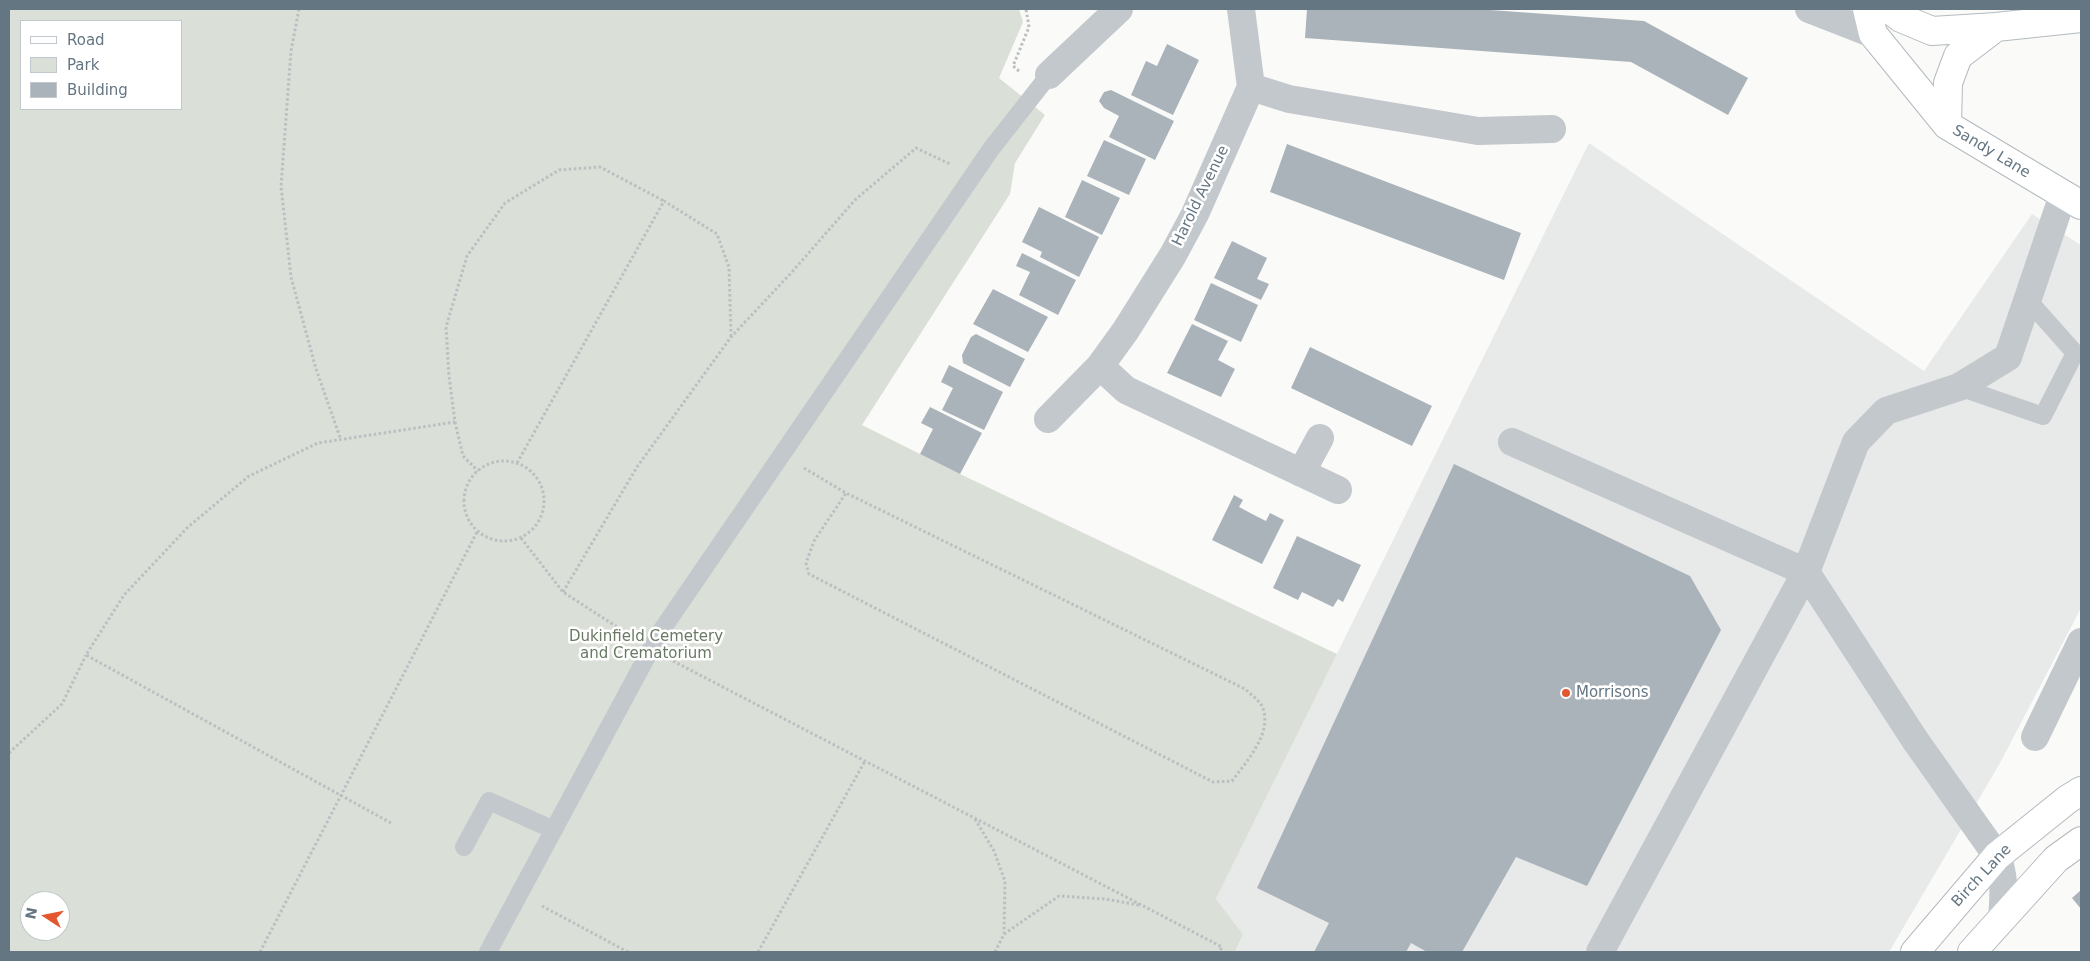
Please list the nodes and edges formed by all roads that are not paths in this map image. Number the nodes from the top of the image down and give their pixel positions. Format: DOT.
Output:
graph roads {
  1 [pos="1119,9"];
  2 [pos="1241,9"];
  3 [pos="1809,9"];
  4 [pos="1889,9"];
  5 [pos="2081,18"];
  6 [pos="1870,21"];
  7 [pos="1996,27"];
  8 [pos="1044,81"];
  9 [pos="1251,87"];
  10 [pos="1947,125"];
  11 [pos="1552,129"];
  12 [pos="2072,200"];
  13 [pos="2028,300"];
  14 [pos="1100,366"];
  15 [pos="1959,387"];
  16 [pos="1048,419"];
  17 [pos="1320,438"];
  18 [pos="1512,442"];
  19 [pos="1301,473"];
  20 [pos="1338,490"];
  21 [pos="1806,572"];
  22 [pos="2081,642"];
  23 [pos="2035,738"];
  24 [pos="2081,791"];
  25 [pos="554,830"];
  26 [pos="2081,840"];
  27 [pos="464,847"];
  28 [pos="1997,856"];
  29 [pos="2002,918"];
  30 [pos="488,952"];
  31 [pos="1600,952"];
  32 [pos="1915,952"];
  33 [pos="1972,952"];
  1 -- 8 [label="street"];
  2 -- 9 [label="street"];
  3 -- 6 [label="street"];
  4 -- 7 [label="main road"];
  5 -- 7 [label="main road"];
  6 -- 10 [label="main road, Sandy Lane"];
  7 -- 10 [label="main road"];
  8 -- 25 [label="lane"];
  9 -- 11 [label="street"];
  9 -- 14 [label="street, Harold Avenue"];
  10 -- 12 [label="main road, Sandy Lane"];
  12 -- 13 [label="street"];
  13 -- 15 [label="street"];
  13 -- 15 [label="lane"];
  14 -- 16 [label="street, Harold Avenue"];
  14 -- 19 [label="street"];
  15 -- 21 [label="street"];
  17 -- 19 [label="street"];
  18 -- 21 [label="street"];
  19 -- 20 [label="street"];
  21 -- 28 [label="street"];
  21 -- 31 [label="street"];
  22 -- 23 [label="street"];
  24 -- 28 [label="main road, Birch Lane"];
  25 -- 27 [label="lane"];
  25 -- 30 [label="lane"];
  26 -- 29 [label="main road"];
  28 -- 29 [label="street"];
  28 -- 32 [label="main road, Birch Lane"];
  29 -- 33 [label="main road"];
}
